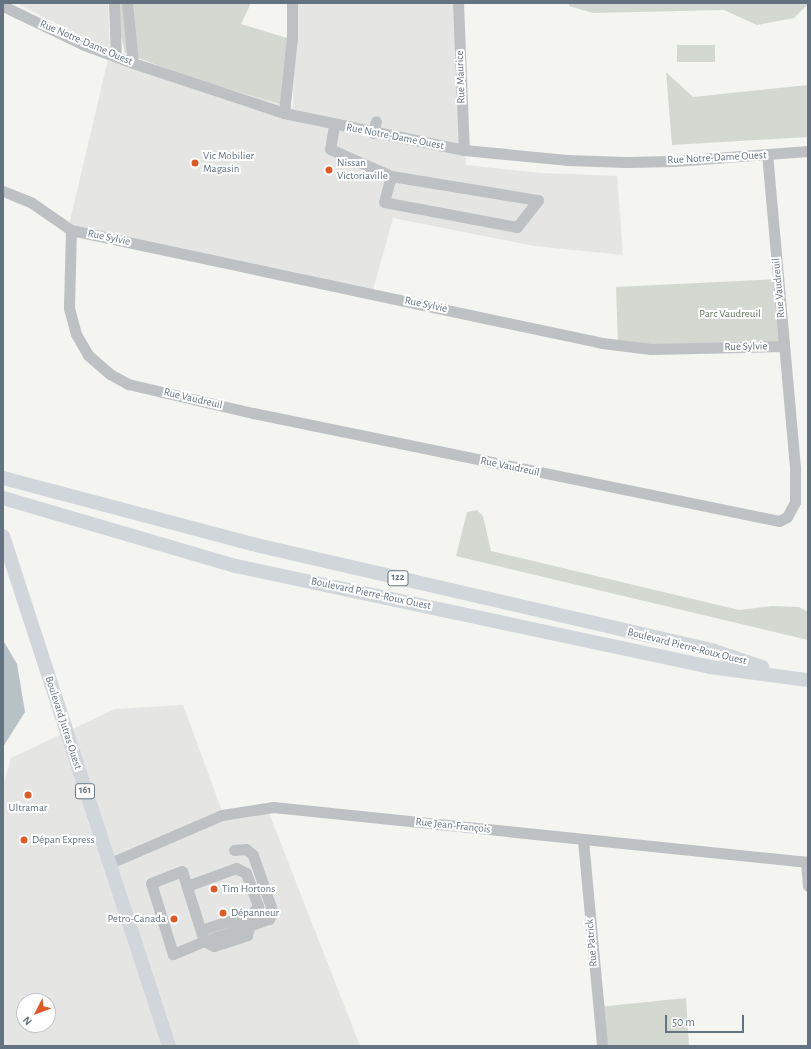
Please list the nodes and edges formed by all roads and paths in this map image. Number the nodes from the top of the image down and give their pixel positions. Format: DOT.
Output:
graph roads {
  1 [pos="114,3"];
  2 [pos="127,3"];
  3 [pos="292,3"];
  4 [pos="458,3"];
  5 [pos="3,6"];
  6 [pos="116,57"];
  7 [pos="133,64"];
  8 [pos="284,113"];
  9 [pos="376,121"];
  10 [pos="334,125"];
  11 [pos="373,133"];
  12 [pos="464,150"];
  13 [pos="808,151"];
  14 [pos="767,155"];
  15 [pos="391,176"];
  16 [pos="3,191"];
  17 [pos="71,230"];
  18 [pos="784,346"];
  19 [pos="3,478"];
  20 [pos="3,498"];
  21 [pos="3,536"];
  22 [pos="792,677"];
  23 [pos="808,680"];
  24 [pos="583,840"];
  25 [pos="234,850"];
  26 [pos="807,862"];
  27 [pos="108,864"];
  28 [pos="187,886"];
  29 [pos="808,886"];
  30 [pos="204,935"];
  31 [pos="168,1046"];
  32 [pos="602,1046"];
  1 -- 6 [label="street"];
  2 -- 7 [label="street"];
  3 -- 8 [label="street"];
  4 -- 12 [label="street, Rue Maurice"];
  5 -- 6 [label="street, Rue Notre-Dame Ouest"];
  6 -- 7 [label="street, Rue Notre-Dame Ouest"];
  7 -- 8 [label="street, Rue Notre-Dame Ouest"];
  8 -- 10 [label="street, Rue Notre-Dame Ouest"];
  9 -- 11 [label="street"];
  10 -- 11 [label="street, Rue Notre-Dame Ouest"];
  10 -- 15 [label="street"];
  11 -- 12 [label="street, Rue Notre-Dame Ouest"];
  12 -- 14 [label="street, Rue Notre-Dame Ouest"];
  13 -- 14 [label="street, Rue Notre-Dame Ouest"];
  14 -- 18 [label="street, Rue Vaudreuil"];
  15 -- 15 [label="street"];
  16 -- 17 [label="street"];
  17 -- 18 [label="street, Rue Sylvie"];
  17 -- 18 [label="street, Rue Vaudreuil"];
  19 -- 22 [label="main road, Boulevard Pierre-Roux Ouest / 122"];
  20 -- 22 [label="main road, Boulevard Pierre-Roux Ouest / 122"];
  21 -- 27 [label="main road, Boulevard Jutras Ouest / 161"];
  22 -- 23 [label="main road, 122"];
  24 -- 26 [label="street, Rue Jean-François"];
  24 -- 27 [label="street, Rue Jean-François"];
  24 -- 32 [label="street, Rue Patrick"];
  25 -- 30 [label="street"];
  26 -- 29 [label="street"];
  27 -- 31 [label="main road, Boulevard Jutras Ouest / 161"];
  28 -- 30 [label="street"];
  28 -- 30 [label="street"];
  28 -- 30 [label="street"];
}
